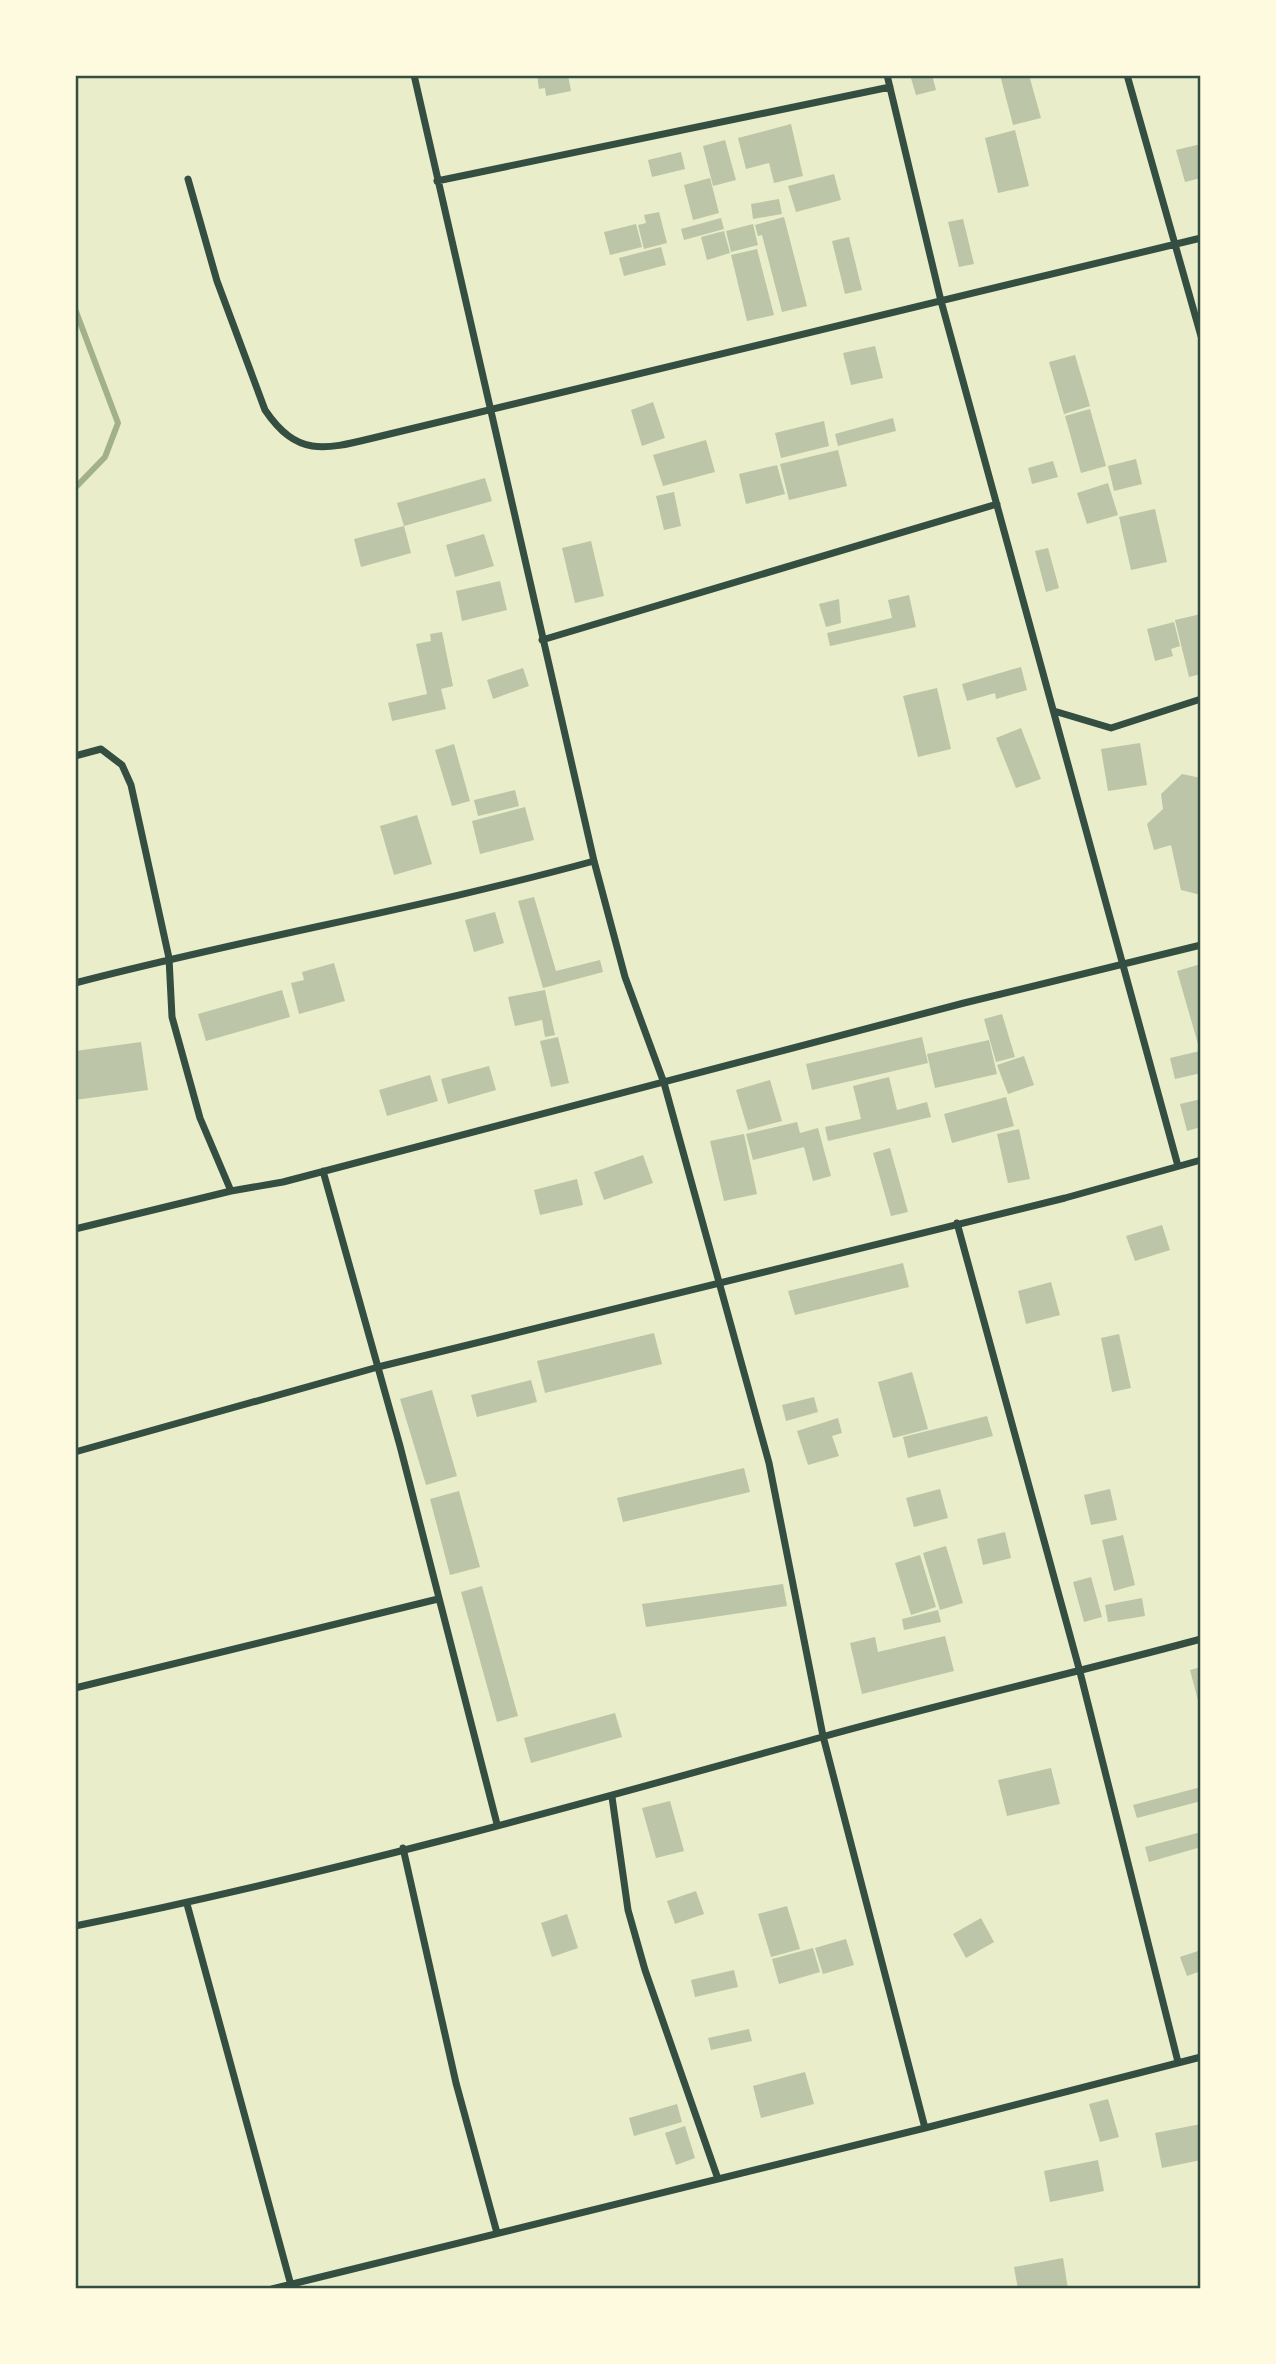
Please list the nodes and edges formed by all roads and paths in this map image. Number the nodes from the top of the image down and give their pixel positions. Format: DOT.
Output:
graph roads {
  1 [pos="414,75"];
  2 [pos="887,75"];
  3 [pos="1127,75"];
  4 [pos="890,87"];
  5 [pos="188,179"];
  6 [pos="437,181"];
  7 [pos="1201,238"];
  8 [pos="1175,244"];
  9 [pos="942,301"];
  10 [pos="1201,336"];
  11 [pos="492,410"];
  12 [pos="997,504"];
  13 [pos="542,640"];
  14 [pos="1201,699"];
  15 [pos="1054,712"];
  16 [pos="75,756"];
  17 [pos="594,860"];
  18 [pos="1201,945"];
  19 [pos="169,958"];
  20 [pos="1122,963"];
  21 [pos="75,983"];
  22 [pos="664,1083"];
  23 [pos="1201,1160"];
  24 [pos="1178,1167"];
  25 [pos="323,1171"];
  26 [pos="231,1191"];
  27 [pos="957,1223"];
  28 [pos="75,1229"];
  29 [pos="720,1283"];
  30 [pos="378,1367"];
  31 [pos="75,1452"];
  32 [pos="438,1599"];
  33 [pos="1201,1639"];
  34 [pos="1080,1672"];
  35 [pos="75,1688"];
  36 [pos="823,1736"];
  37 [pos="612,1797"];
  38 [pos="498,1824"];
  39 [pos="403,1849"];
  40 [pos="187,1904"];
  41 [pos="75,1926"];
  42 [pos="1201,2057"];
  43 [pos="1178,2062"];
  44 [pos="925,2128"];
  45 [pos="718,2179"];
  46 [pos="497,2233"];
  47 [pos="291,2286"];
  48 [pos="272,2289"];
  1 -- 6 [label="street"];
  2 -- 4 [label="street"];
  3 -- 8 [label="street"];
  4 -- 6 [label="street"];
  4 -- 9 [label="street"];
  5 -- 11 [label="street"];
  6 -- 11 [label="street"];
  7 -- 8 [label="street"];
  8 -- 9 [label="street"];
  8 -- 10 [label="street"];
  9 -- 11 [label="street"];
  9 -- 12 [label="street"];
  11 -- 13 [label="street"];
  12 -- 13 [label="street"];
  12 -- 15 [label="street"];
  13 -- 17 [label="street"];
  14 -- 15 [label="street"];
  15 -- 20 [label="street"];
  16 -- 19 [label="street"];
  17 -- 19 [label="street"];
  17 -- 22 [label="street"];
  18 -- 20 [label="street"];
  19 -- 21 [label="street"];
  19 -- 26 [label="street"];
  20 -- 22 [label="street"];
  20 -- 24 [label="street"];
  22 -- 25 [label="street"];
  22 -- 29 [label="street"];
  23 -- 24 [label="street"];
  24 -- 27 [label="street"];
  25 -- 26 [label="street"];
  25 -- 30 [label="street"];
  26 -- 28 [label="street"];
  27 -- 29 [label="street"];
  27 -- 34 [label="street"];
  29 -- 30 [label="street"];
  29 -- 36 [label="street"];
  30 -- 31 [label="street"];
  30 -- 32 [label="street"];
  32 -- 35 [label="street"];
  32 -- 38 [label="street"];
  33 -- 34 [label="street"];
  34 -- 36 [label="street"];
  34 -- 43 [label="street"];
  36 -- 37 [label="street"];
  36 -- 44 [label="street"];
  37 -- 38 [label="street"];
  37 -- 45 [label="street"];
  38 -- 39 [label="street"];
  39 -- 40 [label="street"];
  39 -- 46 [label="street"];
  40 -- 41 [label="street"];
  40 -- 47 [label="street"];
  42 -- 43 [label="street"];
  43 -- 44 [label="street"];
  44 -- 45 [label="street"];
  45 -- 46 [label="street"];
  46 -- 47 [label="street"];
  47 -- 48 [label="street"];
}
